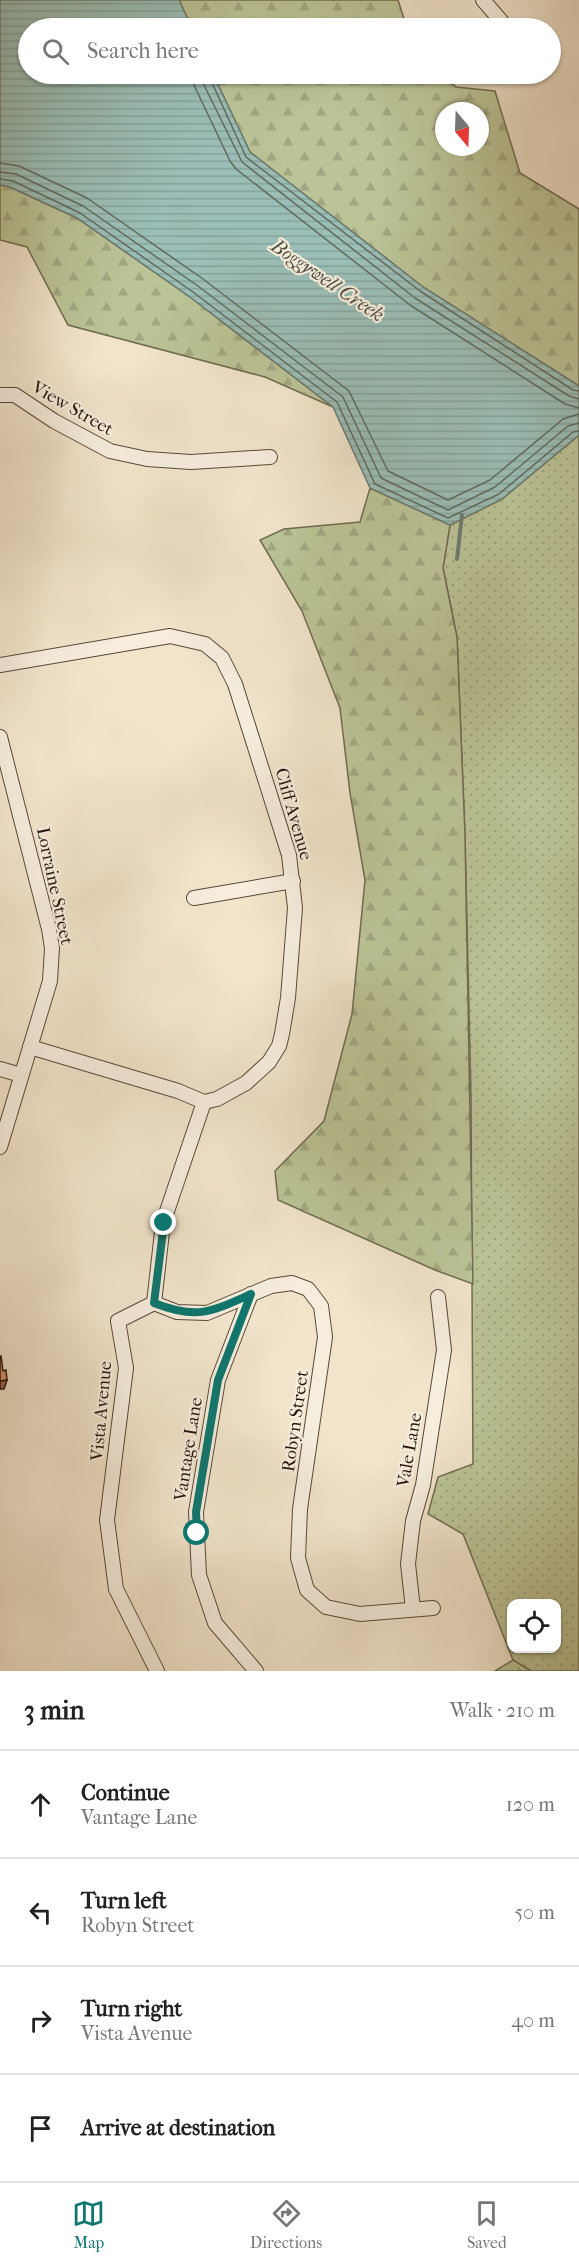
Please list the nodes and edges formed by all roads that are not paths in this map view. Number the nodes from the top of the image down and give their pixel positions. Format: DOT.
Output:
graph roads {
  1 [pos="483,0"];
  2 [pos="499,18"];
  3 [pos="0,395"];
  4 [pos="270,457"];
  5 [pos="0,665"];
  6 [pos="0,737"];
  7 [pos="293,881"];
  8 [pos="194,898"];
  9 [pos="30,1047"];
  10 [pos="0,1069"];
  11 [pos="21,1076"];
  12 [pos="204,1102"];
  13 [pos="0,1147"];
  14 [pos="251,1294"];
  15 [pos="438,1297"];
  16 [pos="154,1303"];
  17 [pos="433,1608"];
  18 [pos="413,1609"];
  19 [pos="158,1671"];
  20 [pos="255,1671"];
  1 -- 2 [label="street"];
  3 -- 4 [label="street, View Street"];
  5 -- 7 [label="street, Cliff Avenue"];
  6 -- 9 [label="street, Lorraine Street"];
  7 -- 8 [label="street"];
  7 -- 12 [label="street, Cliff Avenue"];
  9 -- 11 [label="street, Lorraine Street"];
  9 -- 12 [label="street"];
  10 -- 11 [label="street"];
  11 -- 13 [label="street, Lorraine Street"];
  12 -- 16 [label="street"];
  14 -- 16 [label="street, Robyn Street"];
  14 -- 18 [label="street, Robyn Street"];
  14 -- 20 [label="street, Vantage Lane"];
  15 -- 18 [label="street, Vale Lane"];
  16 -- 19 [label="street, Vista Avenue"];
  17 -- 18 [label="street, Robyn Street"];
}
